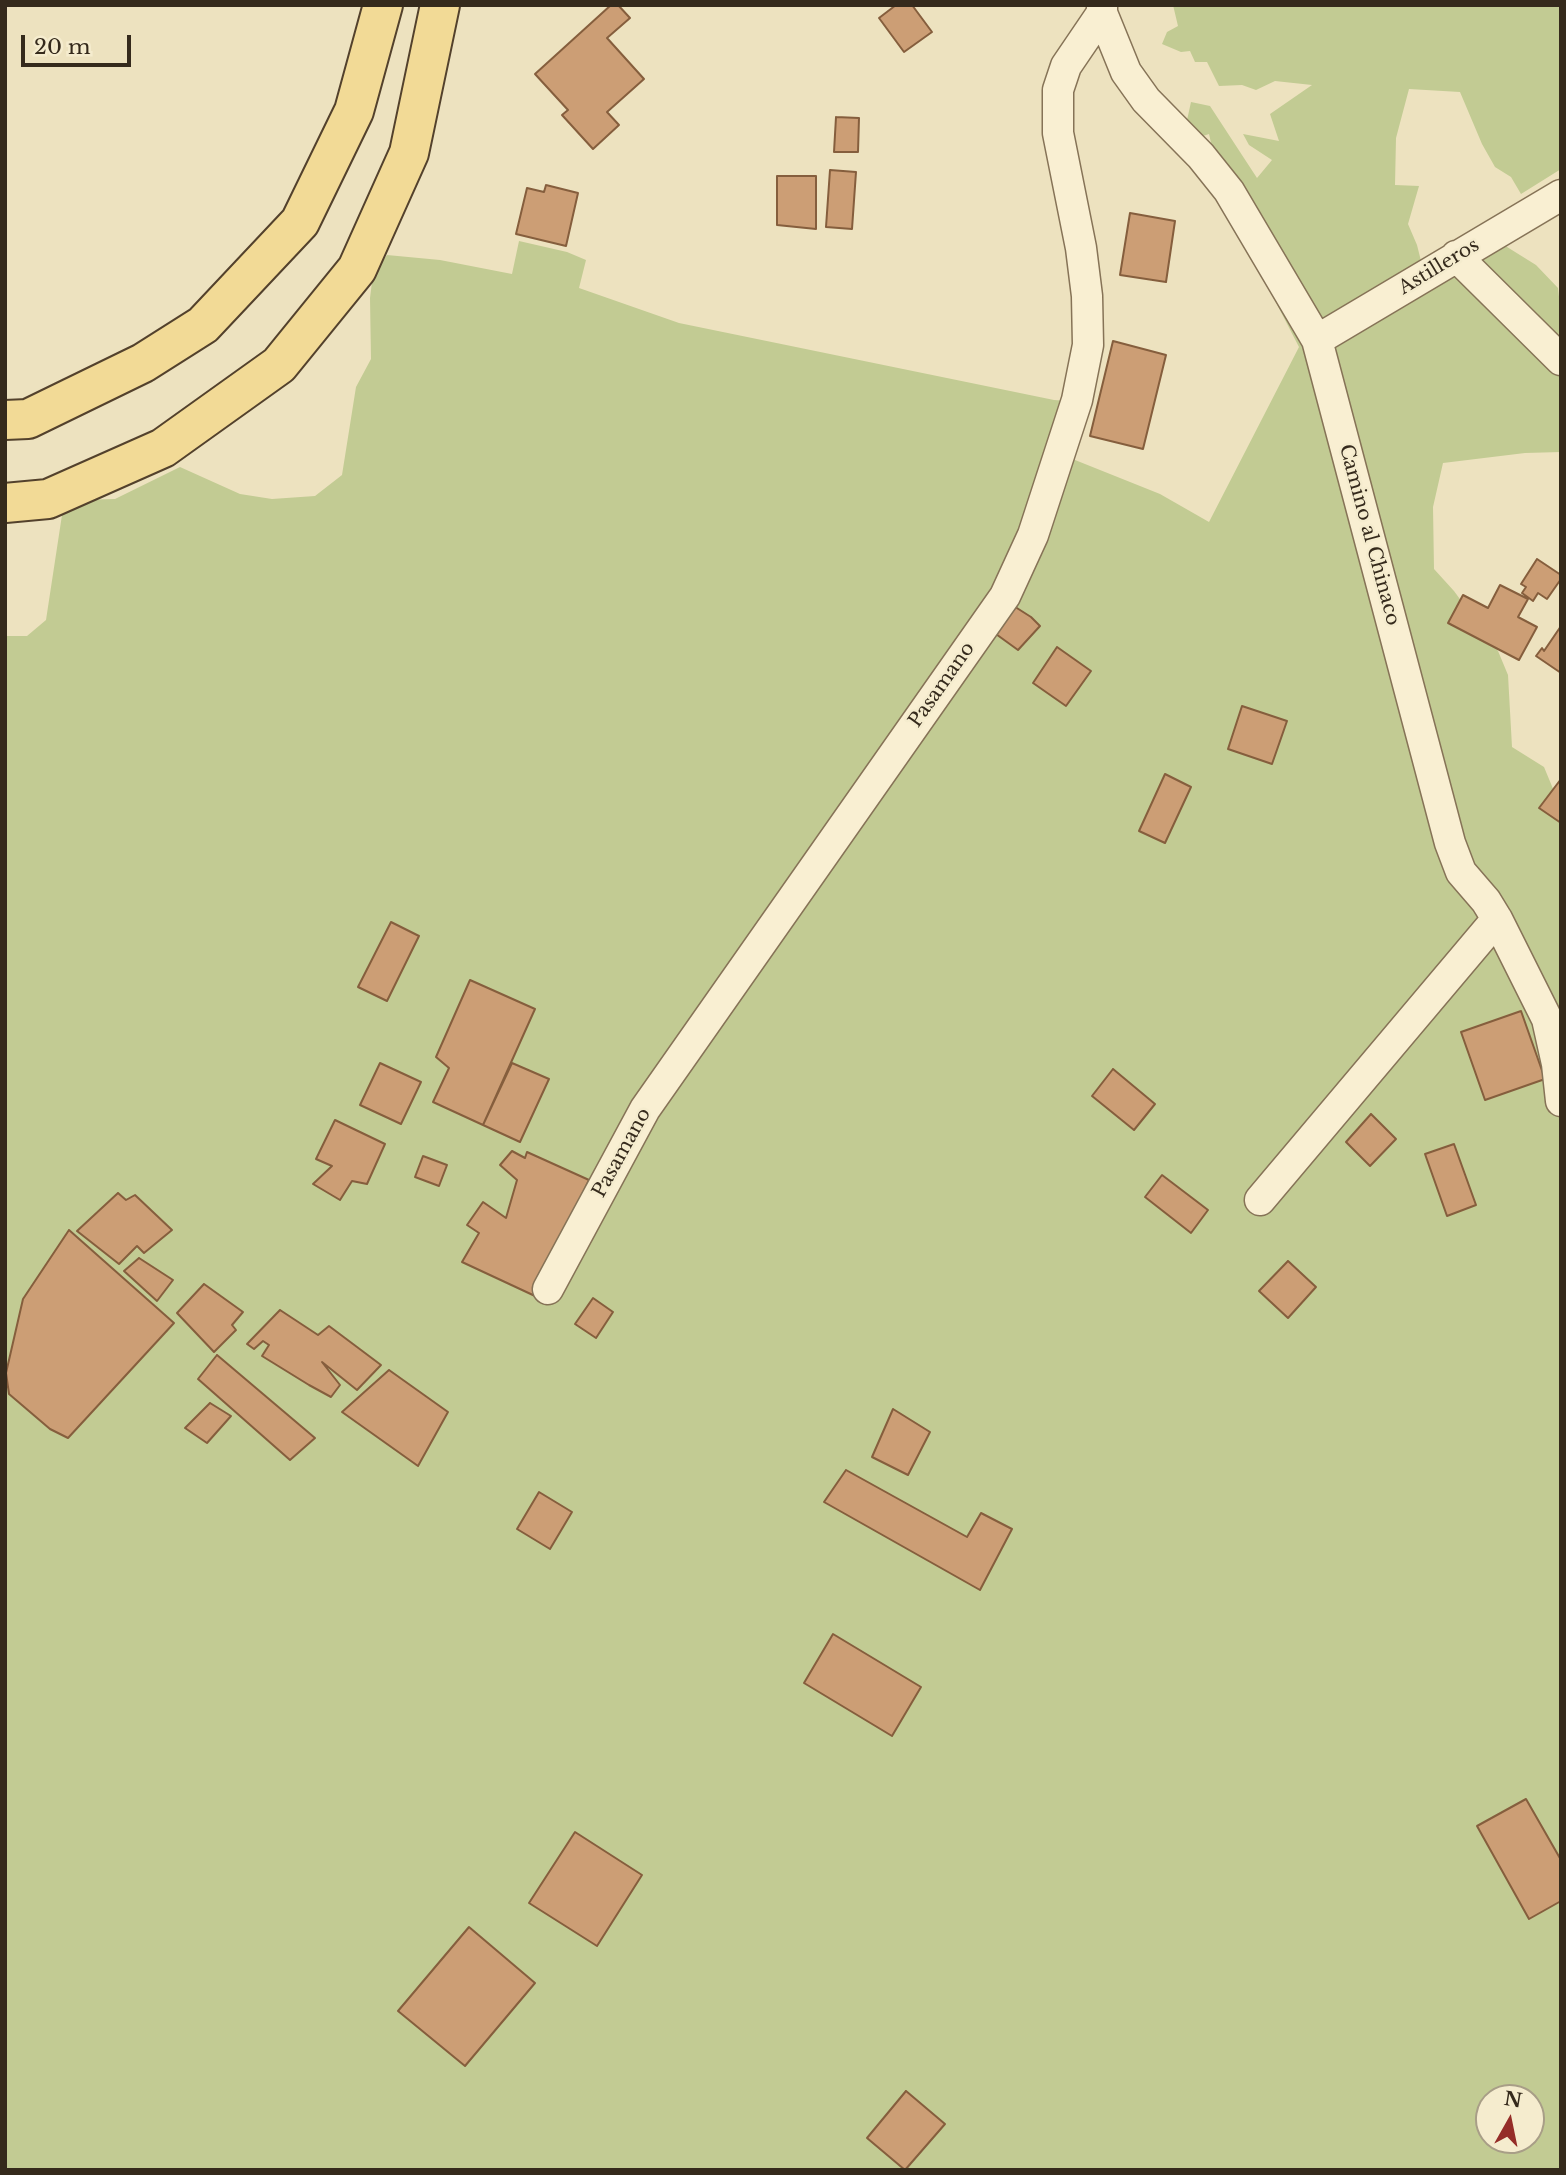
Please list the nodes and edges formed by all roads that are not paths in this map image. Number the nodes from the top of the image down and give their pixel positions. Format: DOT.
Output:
graph roads {
  1 [pos="383,5"];
  2 [pos="440,5"];
  3 [pos="1102,9"];
  4 [pos="1561,195"];
  5 [pos="1456,256"];
  6 [pos="1317,340"];
  7 [pos="1561,360"];
  8 [pos="5,420"];
  9 [pos="5,503"];
  10 [pos="1497,919"];
  11 [pos="1554,1020"];
  12 [pos="1561,1101"];
  13 [pos="1260,1200"];
  14 [pos="548,1289"];
  1 -- 8 [label="main road"];
  2 -- 9 [label="main road"];
  3 -- 6 [label="street, Camino al Chinaco"];
  3 -- 14 [label="street, Pasamano"];
  4 -- 5 [label="street, Astilleros"];
  5 -- 6 [label="street, Astilleros"];
  5 -- 7 [label="street"];
  6 -- 10 [label="street, Camino al Chinaco"];
  10 -- 11 [label="street, Camino al Chinaco"];
  10 -- 13 [label="street"];
  11 -- 12 [label="street, Camino al Chinaco"];
}
